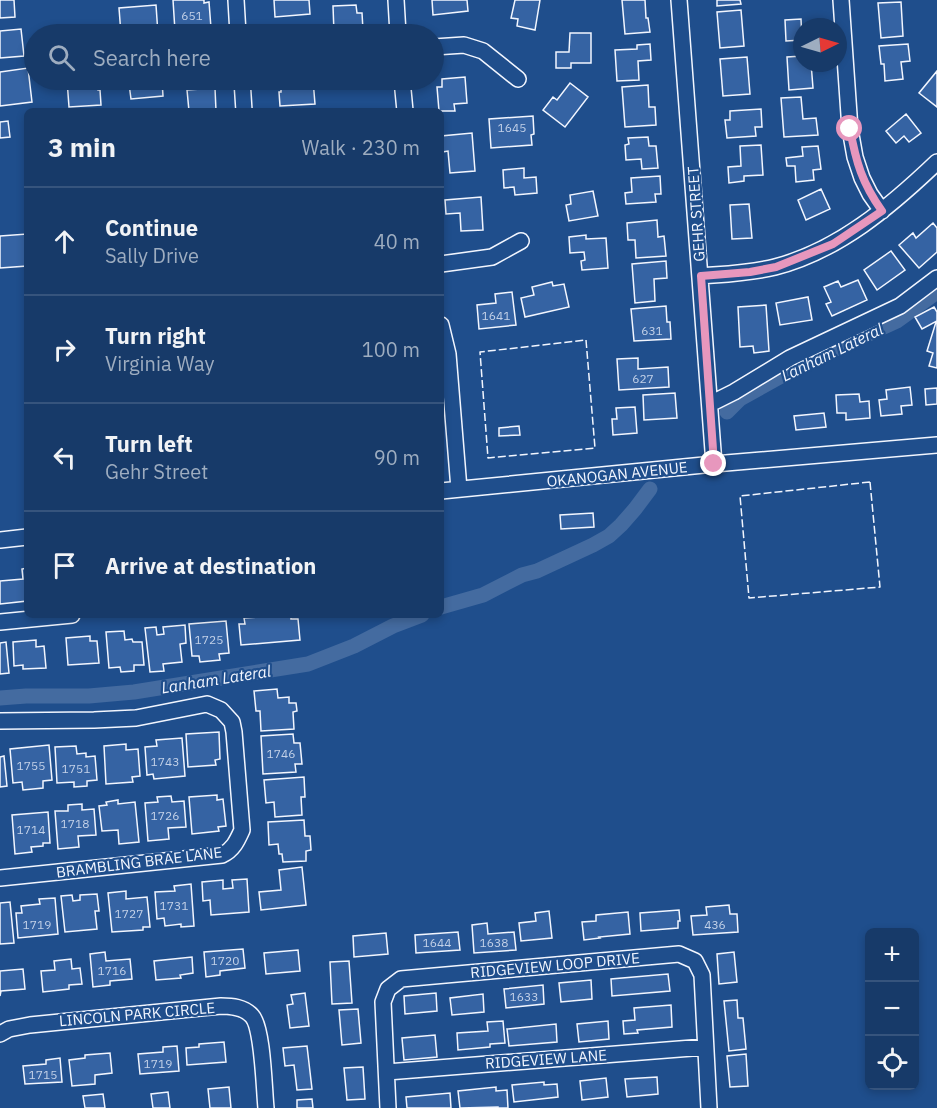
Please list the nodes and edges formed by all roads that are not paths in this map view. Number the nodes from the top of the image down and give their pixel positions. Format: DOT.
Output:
graph roads {
  1 [pos="236,0"];
  2 [pos="396,0"];
  3 [pos="679,0"];
  4 [pos="841,0"];
  5 [pos="237,24"];
  6 [pos="397,24"];
  7 [pos="444,46"];
  8 [pos="518,79"];
  9 [pos="243,90"];
  10 [pos="403,90"];
  11 [pos="244,108"];
  12 [pos="405,108"];
  13 [pos="937,162"];
  14 [pos="882,211"];
  15 [pos="521,240"];
  16 [pos="444,264"];
  17 [pos="701,276"];
  18 [pos="937,278"];
  19 [pos="444,337"];
  20 [pos="710,404"];
  21 [pos="937,445"];
  22 [pos="714,464"];
  23 [pos="459,489"];
  24 [pos="444,491"];
  25 [pos="24,537"];
  26 [pos="0,540"];
  27 [pos="41,618"];
  28 [pos="0,622"];
  29 [pos="0,721"];
  30 [pos="0,878"];
  31 [pos="0,1034"];
  32 [pos="705,1047"];
  33 [pos="387,1072"];
  34 [pos="266,1108"];
  35 [pos="388,1108"];
  36 [pos="709,1108"];
  1 -- 5 [label="street"];
  2 -- 6 [label="street"];
  3 -- 17 [label="street, GEHR STREET"];
  4 -- 14 [label="street"];
  7 -- 8 [label="street"];
  9 -- 11 [label="street"];
  10 -- 12 [label="street"];
  13 -- 14 [label="street"];
  14 -- 17 [label="street"];
  15 -- 16 [label="street"];
  17 -- 20 [label="street, GEHR STREET"];
  18 -- 20 [label="street"];
  19 -- 23 [label="street"];
  20 -- 22 [label="street, GEHR STREET"];
  21 -- 22 [label="street, OKANOGAN AVENUE"];
  22 -- 23 [label="street, OKANOGAN AVENUE"];
  23 -- 24 [label="street, OKANOGAN AVENUE"];
  25 -- 26 [label="street"];
  27 -- 28 [label="street"];
  29 -- 30 [label="street, BRAMBLING BRAE LANE"];
  31 -- 34 [label="street, LINCOLN PARK CIRCLE"];
  32 -- 33 [label="street, RIDGEVIEW LANE"];
  32 -- 33 [label="street, RIDGEVIEW LOOP DRIVE"];
  32 -- 36 [label="street, RIDGEVIEW LOOP DRIVE"];
  33 -- 35 [label="street, RIDGEVIEW LOOP DRIVE"];
}
